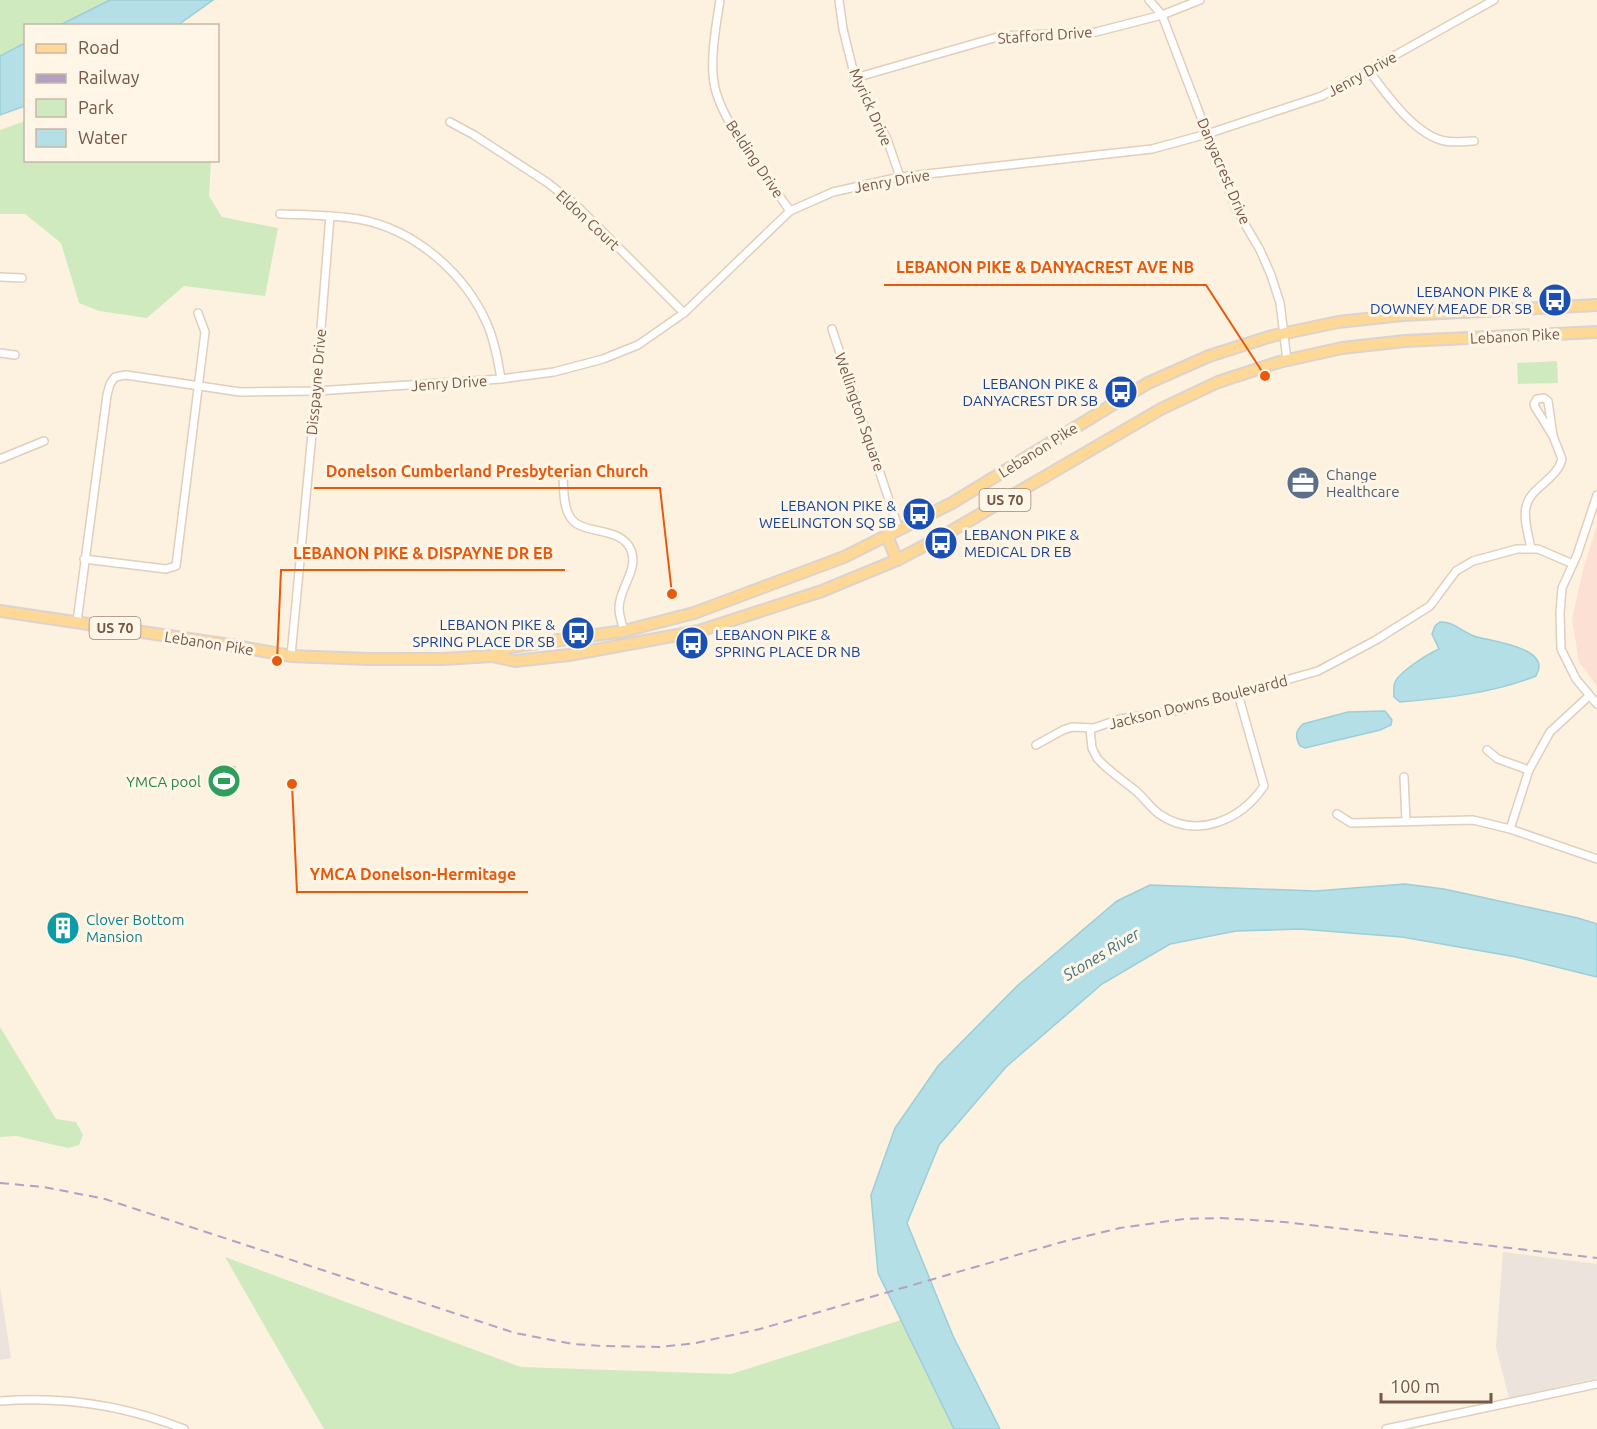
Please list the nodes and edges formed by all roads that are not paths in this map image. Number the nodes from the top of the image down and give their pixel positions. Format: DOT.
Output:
graph roads {
  1 [pos="720,0"];
  2 [pos="839,0"];
  3 [pos="1149,0"];
  4 [pos="1200,0"];
  5 [pos="1494,0"];
  6 [pos="1162,15"];
  7 [pos="1369,72"];
  8 [pos="855,78"];
  9 [pos="450,122"];
  10 [pos="1207,134"];
  11 [pos="1474,141"];
  12 [pos="900,177"];
  13 [pos="790,211"];
  14 [pos="280,214"];
  15 [pos="330,216"];
  16 [pos="0,277"];
  17 [pos="22,278"];
  18 [pos="1597,304"];
  19 [pos="198,313"];
  20 [pos="684,313"];
  21 [pos="832,328"];
  22 [pos="1597,332"];
  23 [pos="1284,333"];
  24 [pos="0,353"];
  25 [pos="15,355"];
  26 [pos="1287,360"];
  27 [pos="501,380"];
  28 [pos="199,386"];
  29 [pos="316,391"];
  30 [pos="1552,436"];
  31 [pos="44,441"];
  32 [pos="0,459"];
  33 [pos="563,478"];
  34 [pos="1597,495"];
  35 [pos="900,530"];
  36 [pos="887,537"];
  37 [pos="1531,549"];
  38 [pos="84,560"];
  39 [pos="897,560"];
  40 [pos="1573,564"];
  41 [pos="720,604"];
  42 [pos="0,611"];
  43 [pos="77,622"];
  44 [pos="725,622"];
  45 [pos="624,631"];
  46 [pos="291,656"];
  47 [pos="492,656"];
  48 [pos="1238,694"];
  49 [pos="1589,696"];
  50 [pos="1597,704"];
  51 [pos="1090,729"];
  52 [pos="1036,745"];
  53 [pos="1486,750"];
  54 [pos="1529,770"];
  55 [pos="1404,777"];
  56 [pos="1336,814"];
  57 [pos="1406,821"];
  58 [pos="1510,829"];
  59 [pos="1597,859"];
  60 [pos="1597,1384"];
  61 [pos="0,1401"];
  62 [pos="184,1429"];
  63 [pos="1386,1429"];
  1 -- 13 [label="street, Belding Drive"];
  2 -- 8 [label="street, Myrick Drive"];
  3 -- 6 [label="street, Danyacrest Drive"];
  4 -- 6 [label="street, Stafford Drive"];
  5 -- 7 [label="street, Jenry Drive"];
  6 -- 8 [label="street, Stafford Drive"];
  6 -- 10 [label="street, Danyacrest Drive"];
  7 -- 10 [label="street, Jenry Drive"];
  7 -- 11 [label="street"];
  8 -- 12 [label="street, Myrick Drive"];
  9 -- 20 [label="street, Eldon Court"];
  10 -- 12 [label="street, Jenry Drive"];
  10 -- 23 [label="street, Danyacrest Drive"];
  12 -- 13 [label="street, Jenry Drive"];
  13 -- 20 [label="street, Jenry Drive"];
  14 -- 15 [label="street"];
  15 -- 27 [label="street"];
  15 -- 29 [label="street, Disspayne Drive"];
  16 -- 17 [label="street"];
  18 -- 23 [label="main road, Lebanon Pike / US 70"];
  19 -- 28 [label="street"];
  20 -- 27 [label="street, Jenry Drive"];
  21 -- 35 [label="street, Wellington Square"];
  22 -- 26 [label="main road, Lebanon Pike / US 70"];
  23 -- 26 [label="street, Danyacrest Drive"];
  23 -- 35 [label="main road, Lebanon Pike / US 70"];
  24 -- 25 [label="street"];
  26 -- 39 [label="main road, Lebanon Pike / US 70"];
  27 -- 29 [label="street, Jenry Drive"];
  28 -- 29 [label="street, Jenry Drive"];
  28 -- 38 [label="street, Jenry Drive"];
  28 -- 38 [label="street"];
  29 -- 46 [label="street, Disspayne Drive"];
  30 -- 30 [label="street"];
  30 -- 37 [label="street"];
  31 -- 32 [label="street"];
  33 -- 45 [label="street"];
  34 -- 40 [label="street"];
  35 -- 36 [label="main road, Lebanon Pike / US 70"];
  36 -- 39 [label="main road"];
  36 -- 41 [label="main road, Lebanon Pike / US 70"];
  37 -- 40 [label="street, Jackson Downs Boulevardd"];
  37 -- 48 [label="street, Jackson Downs Boulevardd"];
  38 -- 43 [label="street"];
  39 -- 44 [label="main road, Lebanon Pike / US 70"];
  40 -- 49 [label="street"];
  41 -- 44 [label="main road"];
  41 -- 45 [label="main road, Lebanon Pike / US 70"];
  42 -- 43 [label="main road, Lebanon Pike / US 70"];
  43 -- 46 [label="main road, Lebanon Pike / US 70"];
  44 -- 47 [label="main road, Lebanon Pike / US 70"];
  45 -- 47 [label="main road, Lebanon Pike / US 70"];
  46 -- 47 [label="main road, Lebanon Pike / US 70"];
  48 -- 51 [label="street, Jackson Downs Boulevardd"];
  48 -- 51 [label="street"];
  49 -- 50 [label="street"];
  49 -- 54 [label="street"];
  51 -- 52 [label="street, Jackson Downs Boulevardd"];
  53 -- 54 [label="street"];
  54 -- 58 [label="street"];
  55 -- 57 [label="street"];
  56 -- 57 [label="street"];
  57 -- 58 [label="street"];
  58 -- 59 [label="street"];
  60 -- 63 [label="street"];
  61 -- 62 [label="street"];
}
